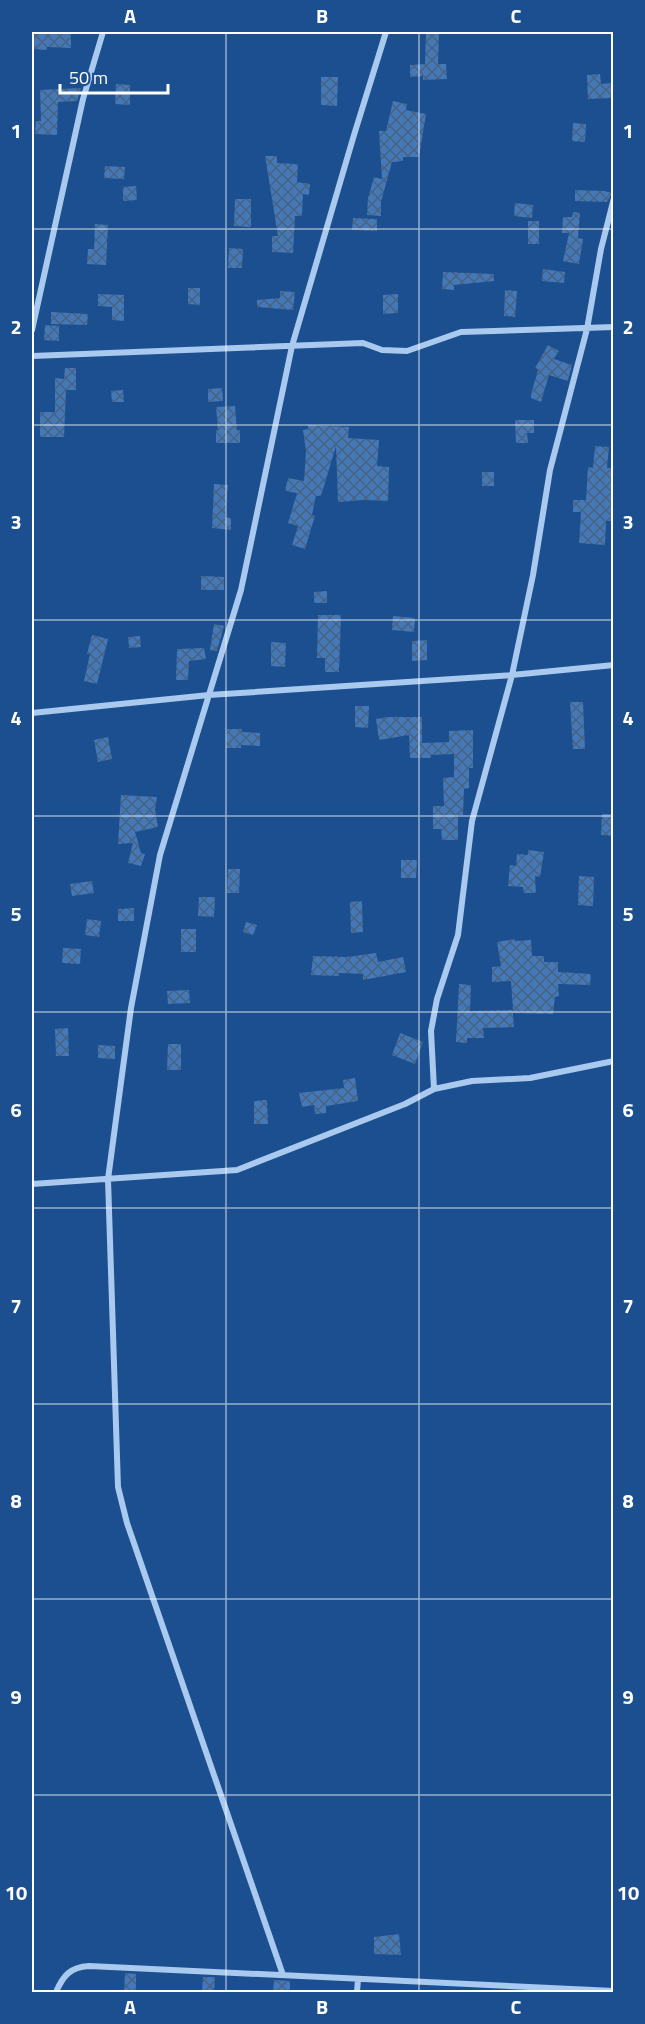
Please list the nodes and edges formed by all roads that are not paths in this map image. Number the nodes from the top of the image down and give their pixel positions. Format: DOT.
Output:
graph roads {
  1 [pos="103,32"];
  2 [pos="386,32"];
  3 [pos="614,198"];
  4 [pos="614,327"];
  5 [pos="587,329"];
  6 [pos="32,330"];
  7 [pos="292,346"];
  8 [pos="32,356"];
  9 [pos="614,665"];
  10 [pos="512,675"];
  11 [pos="209,696"];
  12 [pos="32,713"];
  13 [pos="614,1061"];
  14 [pos="434,1089"];
  15 [pos="108,1179"];
  16 [pos="32,1184"];
  17 [pos="283,1975"];
  18 [pos="358,1979"];
  19 [pos="614,1991"];
  20 [pos="56,1992"];
  21 [pos="357,1992"];
  1 -- 6 [label="street"];
  2 -- 7 [label="street"];
  3 -- 5 [label="street"];
  4 -- 5 [label="street"];
  5 -- 7 [label="street"];
  5 -- 10 [label="street"];
  7 -- 8 [label="street"];
  7 -- 11 [label="street"];
  9 -- 10 [label="street"];
  10 -- 11 [label="street"];
  10 -- 14 [label="street"];
  11 -- 12 [label="street"];
  11 -- 15 [label="street"];
  13 -- 14 [label="street"];
  14 -- 15 [label="street"];
  15 -- 16 [label="street"];
  15 -- 17 [label="street"];
  17 -- 18 [label="street"];
  17 -- 20 [label="street"];
  18 -- 19 [label="street"];
  18 -- 21 [label="street"];
}
